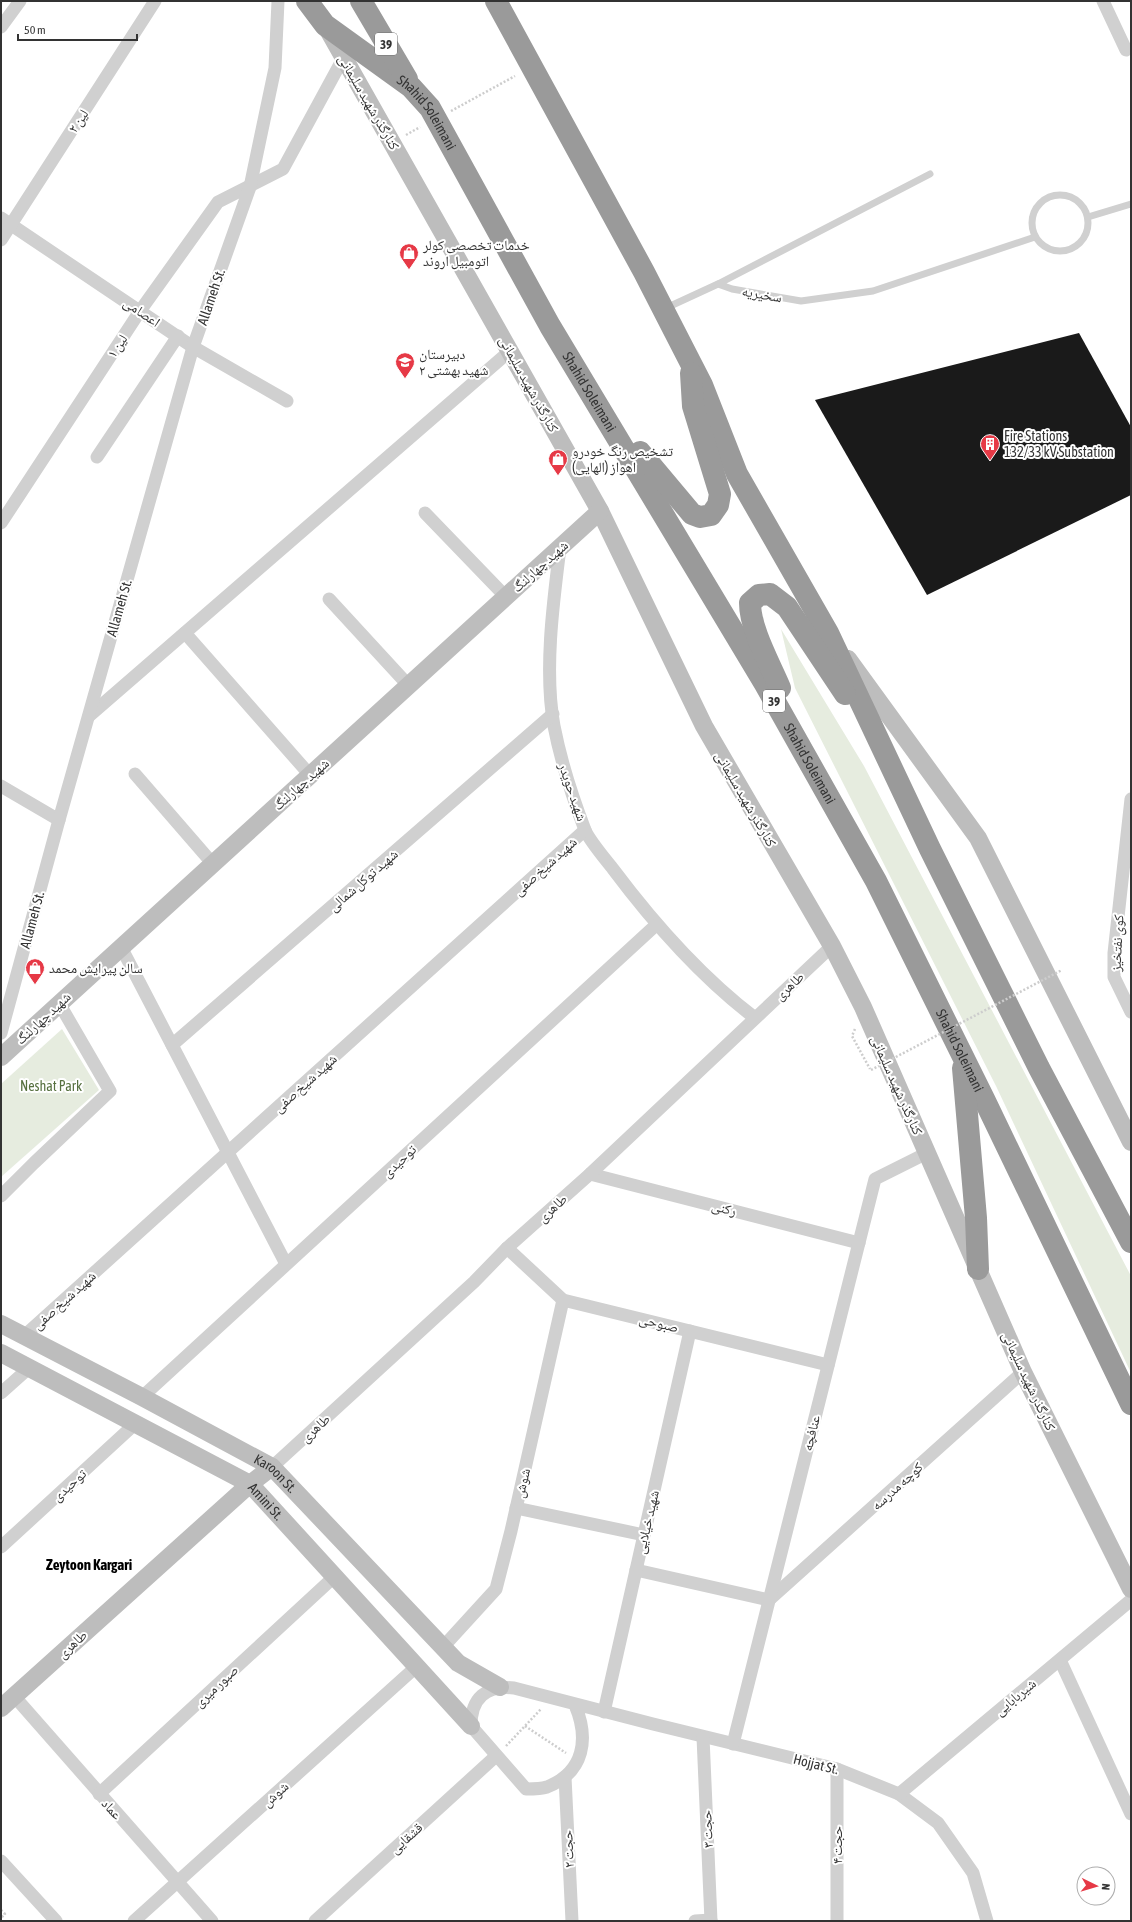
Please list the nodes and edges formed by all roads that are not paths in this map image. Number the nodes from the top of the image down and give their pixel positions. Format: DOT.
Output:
graph roads {
  1 [pos="20,1"];
  2 [pos="155,1"];
  3 [pos="278,1"];
  4 [pos="307,1"];
  5 [pos="360,1"];
  6 [pos="496,1"];
  7 [pos="1103,1"];
  8 [pos="1,27"];
  9 [pos="1126,50"];
  10 [pos="347,51"];
  11 [pos="411,87"];
  12 [pos="930,174"];
  13 [pos="250,187"];
  14 [pos="1131,204"];
  15 [pos="1088,217"];
  16 [pos="6,221"];
  17 [pos="1035,237"];
  18 [pos="1,240"];
  19 [pos="718,284"];
  20 [pos="663,310"];
  21 [pos="140,311"];
  22 [pos="178,336"];
  23 [pos="194,347"];
  24 [pos="510,350"];
  25 [pos="691,364"];
  26 [pos="578,372"];
  27 [pos="287,401"];
  28 [pos="98,457"];
  29 [pos="600,512"];
  30 [pos="425,513"];
  31 [pos="1,523"];
  32 [pos="560,548"];
  33 [pos="506,597"];
  34 [pos="329,599"];
  35 [pos="185,633"];
  36 [pos="828,633"];
  37 [pos="409,686"];
  38 [pos="553,714"];
  39 [pos="89,716"];
  40 [pos="885,753"];
  41 [pos="808,761"];
  42 [pos="136,774"];
  43 [pos="310,775"];
  44 [pos="1,786"];
  45 [pos="1131,799"];
  46 [pos="59,820"];
  47 [pos="585,830"];
  48 [pos="213,864"];
  49 [pos="656,925"];
  50 [pos="832,946"];
  51 [pos="121,947"];
  52 [pos="59,1003"];
  53 [pos="1131,1012"];
  54 [pos="755,1018"];
  55 [pos="1,1033"];
  56 [pos="172,1045"];
  57 [pos="962,1055"];
  58 [pos="1,1057"];
  59 [pos="1131,1142"];
  60 [pos="228,1152"];
  61 [pos="927,1153"];
  62 [pos="590,1174"];
  63 [pos="1,1196"];
  64 [pos="1131,1242"];
  65 [pos="859,1243"];
  66 [pos="507,1248"];
  67 [pos="286,1264"];
  68 [pos="978,1270"];
  69 [pos="563,1300"];
  70 [pos="1,1324"];
  71 [pos="690,1331"];
  72 [pos="24,1336"];
  73 [pos="1,1353"];
  74 [pos="828,1365"];
  75 [pos="29,1368"];
  76 [pos="1023,1372"];
  77 [pos="1,1393"];
  78 [pos="142,1396"];
  79 [pos="1131,1404"];
  80 [pos="136,1423"];
  81 [pos="272,1467"];
  82 [pos="250,1484"];
  83 [pos="516,1508"];
  84 [pos="644,1535"];
  85 [pos="1,1547"];
  86 [pos="357,1557"];
  87 [pos="636,1570"];
  88 [pos="334,1577"];
  89 [pos="1131,1589"];
  90 [pos="769,1600"];
  91 [pos="1131,1600"];
  92 [pos="443,1647"];
  93 [pos="1060,1660"];
  94 [pos="416,1667"];
  95 [pos="500,1687"];
  96 [pos="7,1702"];
  97 [pos="575,1705"];
  98 [pos="604,1712"];
  99 [pos="471,1726"];
  100 [pos="703,1737"];
  101 [pos="733,1744"];
  102 [pos="496,1756"];
  103 [pos="837,1769"];
  104 [pos="565,1777"];
  105 [pos="99,1794"];
  106 [pos="899,1794"];
  107 [pos="1131,1814"];
  108 [pos="1,1861"];
  109 [pos="177,1882"];
  110 [pos="56,1921"];
  111 [pos="134,1921"];
  112 [pos="212,1921"];
  113 [pos="315,1921"];
  114 [pos="572,1921"];
  115 [pos="695,1921"];
  116 [pos="711,1921"];
  117 [pos="837,1921"];
  118 [pos="987,1921"];
  1 -- 8 [label="street"];
  2 -- 16 [label="street, لین ۲"];
  3 -- 13 [label="street, Allameh St."];
  4 -- 10 [label="highway, 39"];
  5 -- 11 [label="highway, 39"];
  6 -- 20 [label="highway"];
  7 -- 9 [label="street"];
  10 -- 11 [label="highway, Shahid Soleimani / 39"];
  10 -- 13 [label="street"];
  10 -- 24 [label="street, کنارگذر شهید سلیمانی"];
  11 -- 26 [label="highway, Shahid Soleimani / 39"];
  12 -- 19 [label="lane, سخیریه"];
  13 -- 21 [label="street, لین ۱"];
  13 -- 23 [label="street, Allameh St."];
  14 -- 15 [label="lane"];
  15 -- 17 [label="lane"];
  15 -- 17 [label="lane"];
  16 -- 18 [label="street, لین ۲"];
  16 -- 21 [label="street, اعصامی"];
  17 -- 19 [label="lane, سخیریه"];
  19 -- 20 [label="lane"];
  20 -- 25 [label="highway"];
  21 -- 22 [label="street, اعصامی"];
  21 -- 31 [label="street, لین ۱"];
  22 -- 23 [label="street, اعصامی"];
  22 -- 28 [label="street"];
  23 -- 27 [label="street, اعصامی"];
  23 -- 39 [label="street, Allameh St."];
  24 -- 29 [label="street, کنارگذر شهید سلیمانی"];
  24 -- 35 [label="street"];
  25 -- 26 [label="highway"];
  25 -- 36 [label="highway"];
  26 -- 41 [label="highway, Shahid Soleimani / 39"];
  29 -- 32 [label="street, شهید چهارلنگ"];
  29 -- 50 [label="street, کنارگذر شهید سلیمانی"];
  30 -- 33 [label="street"];
  32 -- 33 [label="street, شهید چهارلنگ"];
  32 -- 38 [label="street, شهید حویدر"];
  33 -- 37 [label="street, شهید چهارلنگ"];
  34 -- 37 [label="street"];
  35 -- 39 [label="street"];
  35 -- 43 [label="street"];
  36 -- 40 [label="highway"];
  36 -- 59 [label="street"];
  37 -- 43 [label="street, شهید چهارلنگ"];
  38 -- 47 [label="street, شهید حویدر"];
  38 -- 56 [label="street, شهید توکل شمالی"];
  39 -- 46 [label="street, Allameh St."];
  40 -- 41 [label="highway"];
  40 -- 64 [label="highway"];
  41 -- 57 [label="highway, Shahid Soleimani / 39"];
  42 -- 48 [label="street"];
  43 -- 48 [label="street, شهید چهارلنگ"];
  44 -- 46 [label="street"];
  45 -- 53 [label="street, کوی نفتخیز"];
  46 -- 55 [label="street, Allameh St."];
  47 -- 49 [label="street, شهید حویدر"];
  47 -- 60 [label="street, شهید شیخ صفی"];
  48 -- 51 [label="street, شهید چهارلنگ"];
  49 -- 54 [label="street, شهید حویدر"];
  49 -- 67 [label="street, توحیدی"];
  50 -- 54 [label="street, طاهری"];
  50 -- 61 [label="street, کنارگذر شهید سلیمانی"];
  51 -- 52 [label="street, شهید چهارلنگ"];
  51 -- 56 [label="street"];
  52 -- 58 [label="street, شهید چهارلنگ"];
  52 -- 63 [label="street"];
  54 -- 62 [label="street, طاهری"];
  56 -- 60 [label="street"];
  57 -- 68 [label="highway"];
  57 -- 79 [label="highway, Shahid Soleimani / 39"];
  60 -- 67 [label="street"];
  60 -- 72 [label="street, شهید شیخ صفی"];
  61 -- 65 [label="street, عنافچه"];
  61 -- 68 [label="street, کنارگذر شهید سلیمانی"];
  62 -- 65 [label="street, رکنی"];
  62 -- 66 [label="street, طاهری"];
  65 -- 74 [label="street, عنافچه"];
  66 -- 69 [label="street, صبوحی"];
  66 -- 81 [label="street, طاهری"];
  67 -- 78 [label="street, توحیدی"];
  68 -- 76 [label="street, کنارگذر شهید سلیمانی"];
  69 -- 71 [label="street, صبوحی"];
  69 -- 83 [label="street, شوش"];
  70 -- 72 [label="street, Karoon St."];
  71 -- 74 [label="street, صبوحی"];
  71 -- 84 [label="street, شهید خیلایی"];
  72 -- 78 [label="street, Karoon St."];
  73 -- 75 [label="street, Amini St."];
  74 -- 90 [label="street, عنافچه"];
  75 -- 77 [label="street"];
  75 -- 80 [label="street, Amini St."];
  76 -- 89 [label="street, کنارگذر شهید سلیمانی"];
  76 -- 90 [label="street, کوچه مدرسه"];
  78 -- 81 [label="street, Karoon St."];
  80 -- 82 [label="street, Amini St."];
  80 -- 85 [label="street, توحیدی"];
  81 -- 82 [label="street, طاهری"];
  81 -- 86 [label="street, Karoon St."];
  82 -- 88 [label="street, Amini St."];
  82 -- 96 [label="street, طاهری"];
  83 -- 84 [label="street"];
  83 -- 92 [label="street, شوش"];
  84 -- 87 [label="street, شهید خیلایی"];
  86 -- 88 [label="street"];
  86 -- 92 [label="street, Karoon St."];
  87 -- 90 [label="street"];
  87 -- 98 [label="street, شهید خیلایی"];
  88 -- 94 [label="street, Amini St."];
  88 -- 105 [label="street, صبور میری"];
  90 -- 101 [label="street, عنافچه"];
  91 -- 93 [label="street, شیربابایی"];
  92 -- 95 [label="street, Karoon St."];
  93 -- 106 [label="street, شیربابایی"];
  93 -- 107 [label="street"];
  94 -- 99 [label="street, Amini St."];
  94 -- 109 [label="street, شوش"];
  95 -- 97 [label="street, Hojjat St."];
  95 -- 99 [label="street"];
  96 -- 105 [label="street, عماد"];
  97 -- 98 [label="street, Hojjat St."];
  97 -- 104 [label="street"];
  98 -- 100 [label="street, Hojjat St."];
  99 -- 102 [label="street"];
  100 -- 101 [label="street, Hojjat St."];
  100 -- 116 [label="street, حجت ۳"];
  101 -- 103 [label="street, Hojjat St."];
  102 -- 104 [label="street"];
  102 -- 113 [label="street, قشقایی"];
  103 -- 106 [label="street, Hojjat St."];
  103 -- 117 [label="street, حجت ۴"];
  104 -- 114 [label="street, حجت ۲"];
  105 -- 109 [label="street, عماد"];
  106 -- 118 [label="street, Hojjat St."];
  108 -- 110 [label="street"];
  109 -- 111 [label="street, شوش"];
  109 -- 112 [label="street, عماد"];
  115 -- 116 [label="street"];
}
